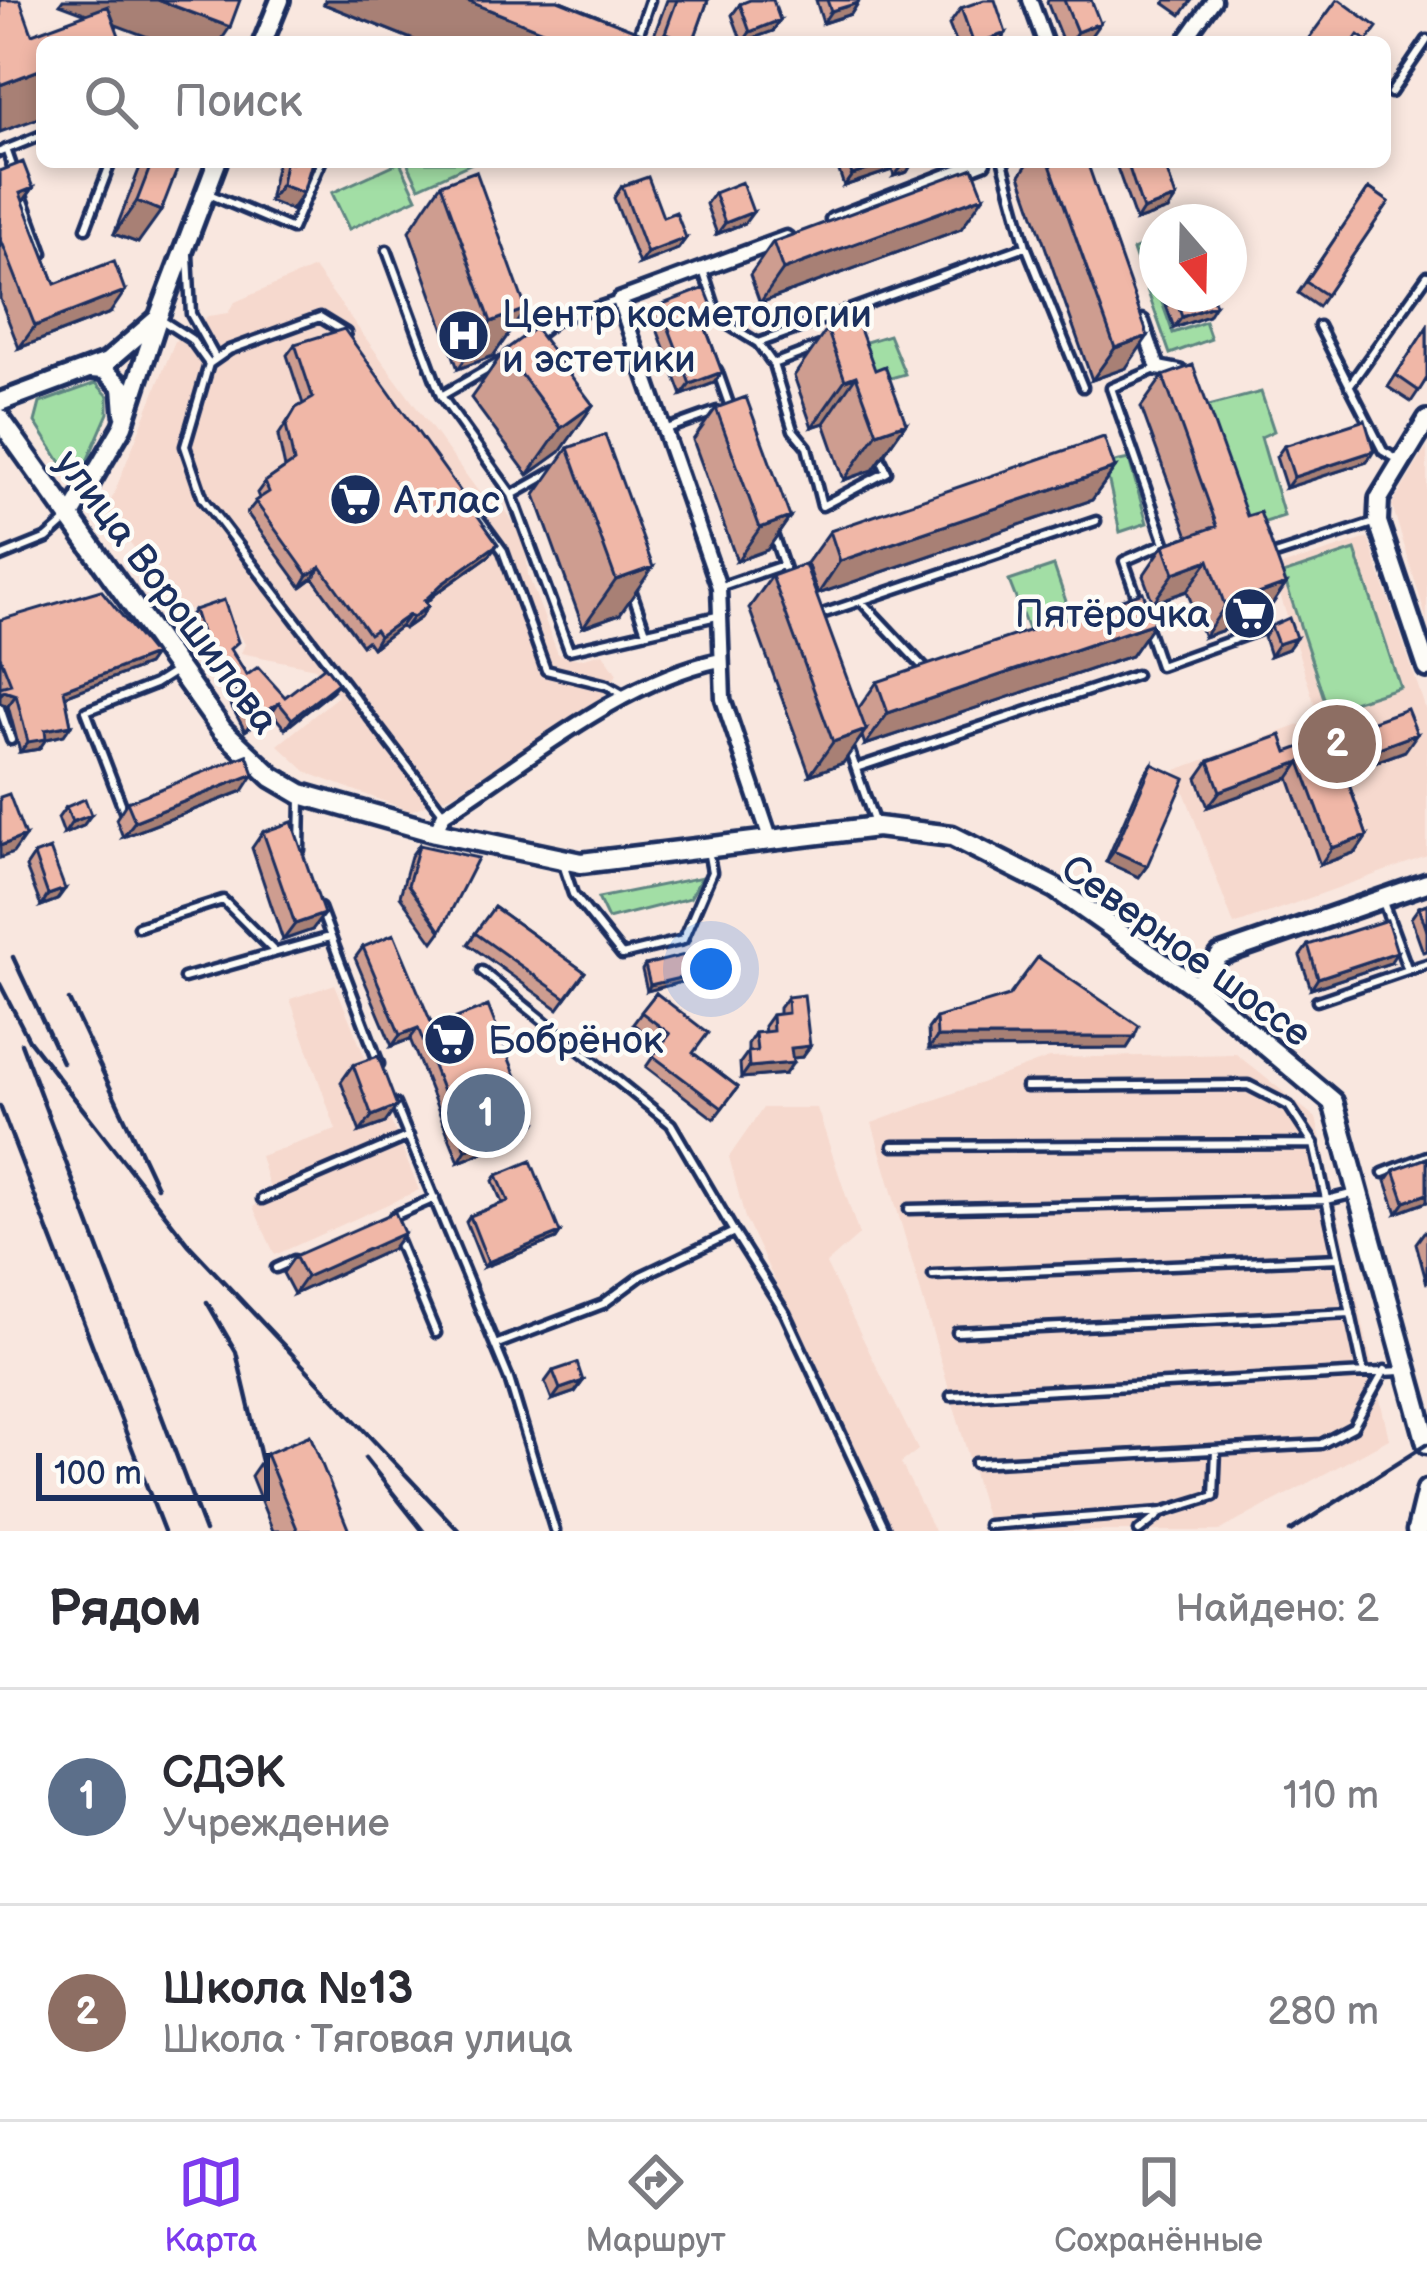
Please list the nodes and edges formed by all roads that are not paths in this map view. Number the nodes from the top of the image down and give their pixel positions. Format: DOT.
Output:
graph roads {
  1 [pos="650,0"];
  2 [pos="1030,0"];
  3 [pos="1214,0"];
  4 [pos="274,2"];
  5 [pos="265,36"];
  6 [pos="638,36"];
  7 [pos="1043,36"];
  8 [pos="1188,36"];
  9 [pos="1427,40"];
  10 [pos="1391,92"];
  11 [pos="36,137"];
  12 [pos="3,151"];
  13 [pos="109,168"];
  14 [pos="215,168"];
  15 [pos="318,168"];
  16 [pos="967,168"];
  17 [pos="1005,168"];
  18 [pos="206,193"];
  19 [pos="86,228"];
  20 [pos="188,241"];
  21 [pos="1026,246"];
  22 [pos="387,250"];
  23 [pos="47,266"];
  24 [pos="703,270"];
  25 [pos="1427,276"];
  26 [pos="619,300"];
  27 [pos="1136,306"];
  28 [pos="158,318"];
  29 [pos="1318,326"];
  30 [pos="831,342"];
  31 [pos="758,343"];
  32 [pos="354,344"];
  33 [pos="526,345"];
  34 [pos="712,355"];
  35 [pos="511,356"];
  36 [pos="212,361"];
  37 [pos="773,364"];
  38 [pos="1158,368"];
  39 [pos="84,369"];
  40 [pos="1179,372"];
  41 [pos="1083,387"];
  42 [pos="1349,387"];
  43 [pos="441,396"];
  44 [pos="0,402"];
  45 [pos="730,406"];
  46 [pos="0,419"];
  47 [pos="1427,421"];
  48 [pos="123,426"];
  49 [pos="738,429"];
  50 [pos="664,430"];
  51 [pos="869,434"];
  52 [pos="1400,461"];
  53 [pos="566,464"];
  54 [pos="512,495"];
  55 [pos="476,513"];
  56 [pos="69,519"];
  57 [pos="768,520"];
  58 [pos="1096,521"];
  59 [pos="1378,522"];
  60 [pos="0,557"];
  61 [pos="1260,560"];
  62 [pos="783,565"];
  63 [pos="790,584"];
  64 [pos="718,587"];
  65 [pos="631,588"];
  66 [pos="861,600"];
  67 [pos="720,615"];
  68 [pos="805,620"];
  69 [pos="1266,628"];
  70 [pos="646,632"];
  71 [pos="720,660"];
  72 [pos="180,668"];
  73 [pos="1427,668"];
  74 [pos="1136,675"];
  75 [pos="911,680"];
  76 [pos="626,696"];
  77 [pos="0,709"];
  78 [pos="842,727"];
  79 [pos="11,740"];
  80 [pos="856,768"];
  81 [pos="301,794"];
  82 [pos="124,811"];
  83 [pos="444,814"];
  84 [pos="877,827"];
  85 [pos="435,832"];
  86 [pos="770,838"];
  87 [pos="707,847"];
  88 [pos="562,861"];
  89 [pos="307,869"];
  90 [pos="1427,883"];
  91 [pos="314,892"];
  92 [pos="1382,898"];
  93 [pos="138,927"];
  94 [pos="330,937"];
  95 [pos="273,950"];
  96 [pos="1427,964"];
  97 [pos="1408,970"];
  98 [pos="482,971"];
  99 [pos="184,978"];
  100 [pos="1196,987"];
  101 [pos="1317,1001"];
  102 [pos="384,1077"];
  103 [pos="1026,1088"];
  104 [pos="392,1096"];
  105 [pos="409,1136"];
  106 [pos="1314,1144"];
  107 [pos="893,1146"];
  108 [pos="1427,1156"];
  109 [pos="1383,1173"];
  110 [pos="1359,1192"];
  111 [pos="262,1198"];
  112 [pos="435,1198"];
  113 [pos="1327,1200"];
  114 [pos="909,1209"];
  115 [pos="734,1232"];
  116 [pos="314,1252"];
  117 [pos="1339,1258"];
  118 [pos="276,1268"];
  119 [pos="933,1275"];
  120 [pos="1351,1313"];
  121 [pos="957,1332"];
  122 [pos="436,1333"];
  123 [pos="495,1345"];
  124 [pos="1363,1369"];
  125 [pos="1385,1370"];
  126 [pos="1410,1372"];
  127 [pos="951,1396"];
  128 [pos="1427,1443"];
  129 [pos="1216,1450"];
  130 [pos="975,1463"];
  131 [pos="1427,1490"];
  132 [pos="1162,1512"];
  133 [pos="988,1526"];
  134 [pos="555,1531"];
  135 [pos="886,1531"];
  136 [pos="1138,1531"];
  137 [pos="1417,1531"];
  1 -- 6 [label="lane"];
  2 -- 7 [label="street"];
  3 -- 8 [label="street"];
  4 -- 5 [label="street"];
  9 -- 10 [label="lane"];
  11 -- 12 [label="lane"];
  12 -- 23 [label="lane"];
  13 -- 19 [label="lane"];
  14 -- 18 [label="street"];
  15 -- 18 [label="lane"];
  16 -- 24 [label="street"];
  17 -- 21 [label="lane"];
  18 -- 20 [label="street"];
  20 -- 28 [label="street"];
  20 -- 36 [label="lane"];
  21 -- 31 [label="lane"];
  21 -- 41 [label="lane"];
  22 -- 43 [label="lane"];
  24 -- 26 [label="street"];
  24 -- 31 [label="lane"];
  25 -- 42 [label="lane"];
  26 -- 33 [label="lane"];
  26 -- 50 [label="street"];
  27 -- 38 [label="street"];
  28 -- 36 [label="lane"];
  28 -- 39 [label="street"];
  28 -- 48 [label="street"];
  29 -- 42 [label="lane"];
  30 -- 37 [label="lane"];
  31 -- 37 [label="lane"];
  32 -- 36 [label="lane"];
  34 -- 45 [label="lane"];
  35 -- 43 [label="lane"];
  36 -- 83 [label="lane"];
  37 -- 51 [label="lane"];
  38 -- 40 [label="street"];
  38 -- 69 [label="lane"];
  39 -- 44 [label="street"];
  39 -- 48 [label="street"];
  42 -- 52 [label="lane"];
  43 -- 54 [label="lane"];
  45 -- 49 [label="lane"];
  45 -- 50 [label="lane"];
  46 -- 56 [label="main road, улица Ворошилова"];
  47 -- 52 [label="street"];
  48 -- 56 [label="street"];
  50 -- 64 [label="street"];
  52 -- 59 [label="street"];
  53 -- 54 [label="lane"];
  54 -- 70 [label="lane"];
  55 -- 76 [label="lane"];
  56 -- 60 [label="lane"];
  56 -- 72 [label="main road, улица Ворошилова"];
  57 -- 62 [label="lane"];
  58 -- 66 [label="lane"];
  59 -- 61 [label="lane"];
  59 -- 73 [label="street"];
  62 -- 63 [label="lane"];
  62 -- 64 [label="lane"];
  64 -- 67 [label="street"];
  65 -- 70 [label="lane"];
  66 -- 68 [label="lane"];
  66 -- 75 [label="lane"];
  67 -- 70 [label="lane"];
  67 -- 71 [label="street"];
  71 -- 76 [label="street"];
  71 -- 86 [label="street"];
  72 -- 81 [label="main road, улица Ворошилова"];
  72 -- 82 [label="lane"];
  74 -- 80 [label="lane"];
  76 -- 83 [label="street"];
  77 -- 79 [label="lane"];
  78 -- 80 [label="lane"];
  80 -- 84 [label="lane"];
  81 -- 85 [label="main road, Северное шоссе"];
  81 -- 89 [label="lane"];
  83 -- 85 [label="street"];
  84 -- 86 [label="main road, Северное шоссе"];
  84 -- 100 [label="main road, Северное шоссе"];
  85 -- 88 [label="main road, Северное шоссе"];
  86 -- 87 [label="main road, Северное шоссе"];
  87 -- 88 [label="main road, Северное шоссе"];
  87 -- 88 [label="lane"];
  90 -- 92 [label="street"];
  91 -- 94 [label="lane"];
  92 -- 97 [label="lane"];
  92 -- 100 [label="street"];
  93 -- 95 [label="lane"];
  94 -- 95 [label="lane"];
  94 -- 102 [label="lane"];
  95 -- 99 [label="lane"];
  96 -- 97 [label="lane"];
  97 -- 101 [label="lane"];
  98 -- 115 [label="lane"];
  100 -- 110 [label="main road, Северное шоссе"];
  103 -- 106 [label="lane"];
  104 -- 105 [label="lane"];
  105 -- 111 [label="lane"];
  105 -- 112 [label="lane"];
  106 -- 107 [label="lane"];
  106 -- 113 [label="lane"];
  108 -- 109 [label="lane"];
  110 -- 113 [label="lane"];
  110 -- 126 [label="main road, Северное шоссе"];
  112 -- 122 [label="lane"];
  112 -- 123 [label="lane"];
  113 -- 114 [label="lane"];
  113 -- 117 [label="lane"];
  115 -- 123 [label="lane"];
  115 -- 135 [label="lane"];
  116 -- 118 [label="lane"];
  117 -- 119 [label="lane"];
  117 -- 120 [label="lane"];
  120 -- 121 [label="lane"];
  120 -- 124 [label="lane"];
  123 -- 134 [label="lane"];
  124 -- 125 [label="lane"];
  124 -- 127 [label="lane"];
  125 -- 126 [label="lane"];
  125 -- 129 [label="lane"];
  126 -- 128 [label="main road, Северное шоссе"];
  129 -- 130 [label="lane"];
  129 -- 132 [label="lane"];
  131 -- 137 [label="main road"];
  132 -- 133 [label="lane"];
  132 -- 136 [label="lane"];
}
